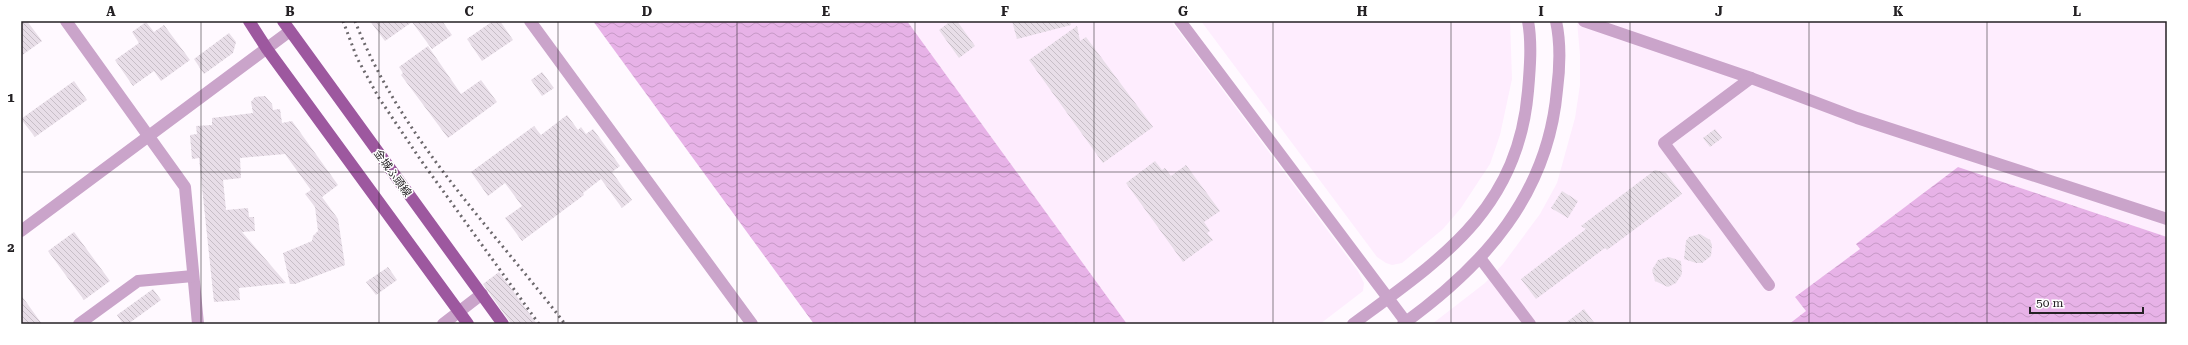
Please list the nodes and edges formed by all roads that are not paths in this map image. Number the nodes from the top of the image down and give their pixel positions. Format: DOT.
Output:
graph roads {
  1 [pos="66,21"];
  2 [pos="249,21"];
  3 [pos="530,21"];
  4 [pos="1180,21"];
  5 [pos="1528,21"];
  6 [pos="1556,21"];
  7 [pos="1584,21"];
  8 [pos="287,26"];
  9 [pos="267,49"];
  10 [pos="1751,78"];
  11 [pos="150,137"];
  12 [pos="2167,219"];
  13 [pos="21,231"];
  14 [pos="1480,258"];
  15 [pos="193,276"];
  16 [pos="1769,285"];
  17 [pos="482,294"];
  18 [pos="1388,298"];
  19 [pos="459,312"];
  20 [pos="1404,323"];
  21 [pos="78,324"];
  22 [pos="198,324"];
  23 [pos="442,324"];
  24 [pos="468,324"];
  25 [pos="503,324"];
  26 [pos="752,324"];
  27 [pos="1353,324"];
  28 [pos="1530,324"];
  1 -- 11 [label="street"];
  2 -- 9 [label="main road"];
  3 -- 26 [label="street"];
  4 -- 18 [label="street"];
  5 -- 18 [label="street"];
  6 -- 14 [label="street"];
  7 -- 10 [label="street"];
  8 -- 9 [label="street"];
  8 -- 17 [label="main road, 金城ふ頭線"];
  9 -- 11 [label="street"];
  9 -- 19 [label="main road"];
  10 -- 12 [label="street"];
  10 -- 16 [label="street"];
  11 -- 13 [label="street"];
  11 -- 15 [label="street"];
  14 -- 20 [label="street"];
  14 -- 28 [label="street"];
  15 -- 21 [label="street"];
  15 -- 22 [label="street"];
  17 -- 19 [label="street"];
  17 -- 25 [label="main road, 金城ふ頭線"];
  18 -- 20 [label="street"];
  18 -- 27 [label="street"];
  19 -- 23 [label="street"];
  19 -- 24 [label="main road"];
}
